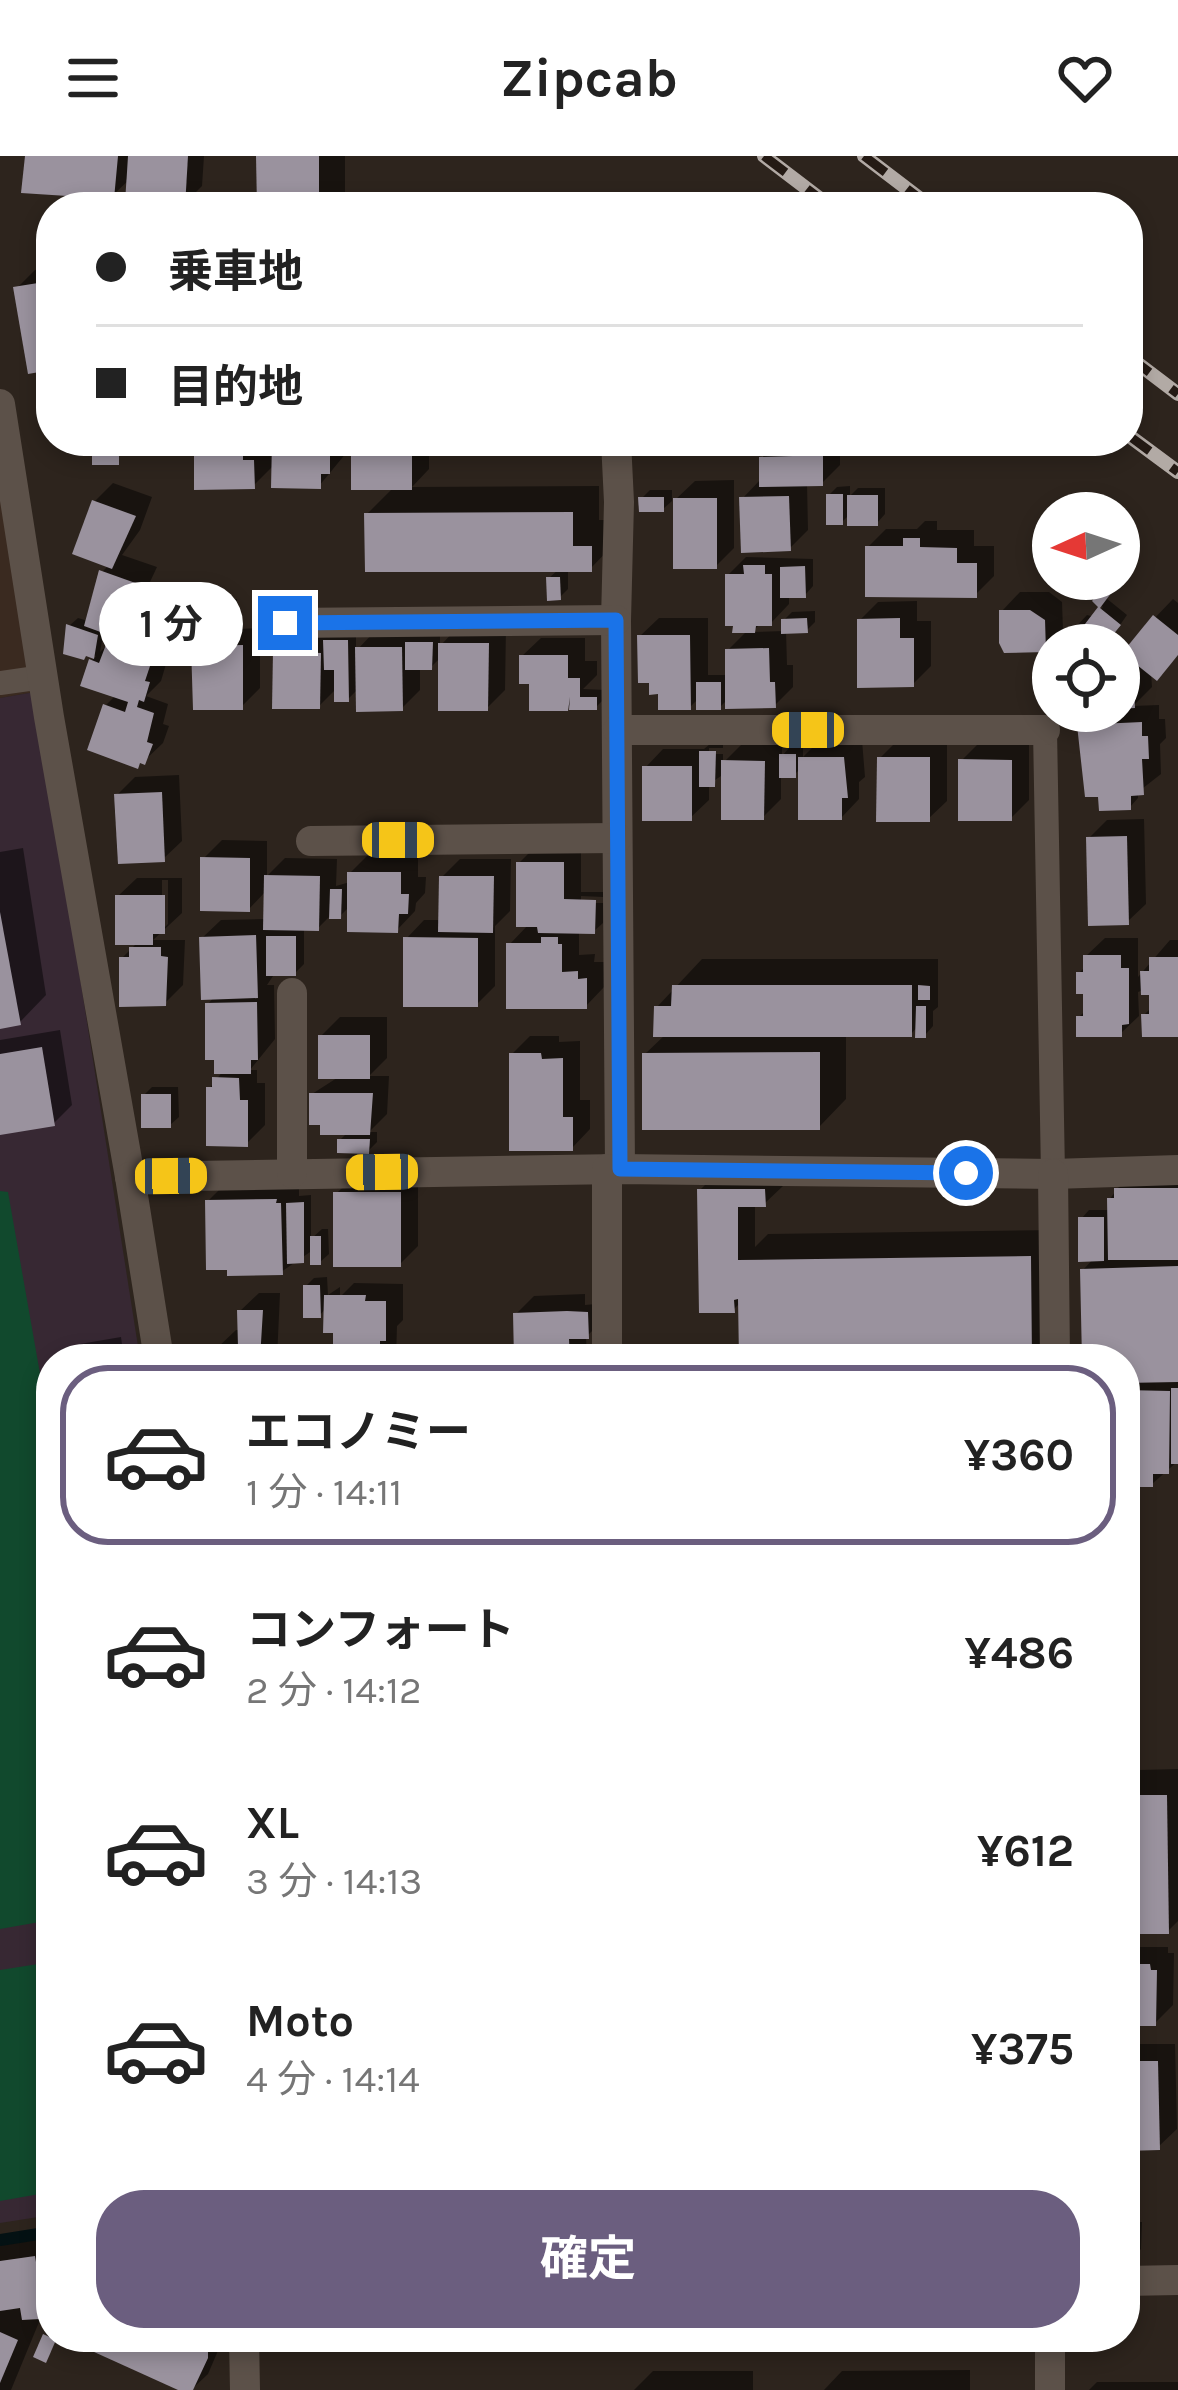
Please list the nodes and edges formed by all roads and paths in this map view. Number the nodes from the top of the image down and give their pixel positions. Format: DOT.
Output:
graph roads {
  1 [pos="0,404"];
  2 [pos="617,456"];
  3 [pos="616,620"];
  4 [pos="285,623"];
  5 [pos="43,677"];
  6 [pos="0,683"];
  7 [pos="617,730"];
  8 [pos="1032,730"];
  9 [pos="1045,732"];
  10 [pos="617,838"];
  11 [pos="311,841"];
  12 [pos="292,993"];
  13 [pos="613,1169"];
  14 [pos="1178,1170"];
  15 [pos="292,1173"];
  16 [pos="1053,1174"];
  17 [pos="130,1177"];
  18 [pos="158,1344"];
  19 [pos="607,1344"];
  20 [pos="1055,1344"];
  21 [pos="1178,2280"];
  22 [pos="1140,2281"];
  23 [pos="244,2352"];
  24 [pos="1050,2352"];
  25 [pos="245,2390"];
  26 [pos="1050,2390"];
  1 -- 5 [label="street"];
  2 -- 3 [label="street"];
  3 -- 4 [label="street"];
  3 -- 7 [label="street"];
  5 -- 6 [label="lane"];
  5 -- 17 [label="street"];
  7 -- 8 [label="street"];
  7 -- 10 [label="street"];
  9 -- 16 [label="lane"];
  10 -- 11 [label="street"];
  10 -- 13 [label="street"];
  12 -- 15 [label="street"];
  13 -- 15 [label="street"];
  13 -- 16 [label="street"];
  13 -- 19 [label="street"];
  14 -- 16 [label="street"];
  15 -- 17 [label="street"];
  16 -- 20 [label="street"];
  17 -- 18 [label="street"];
  21 -- 22 [label="street"];
  23 -- 25 [label="street"];
  24 -- 26 [label="street"];
}
